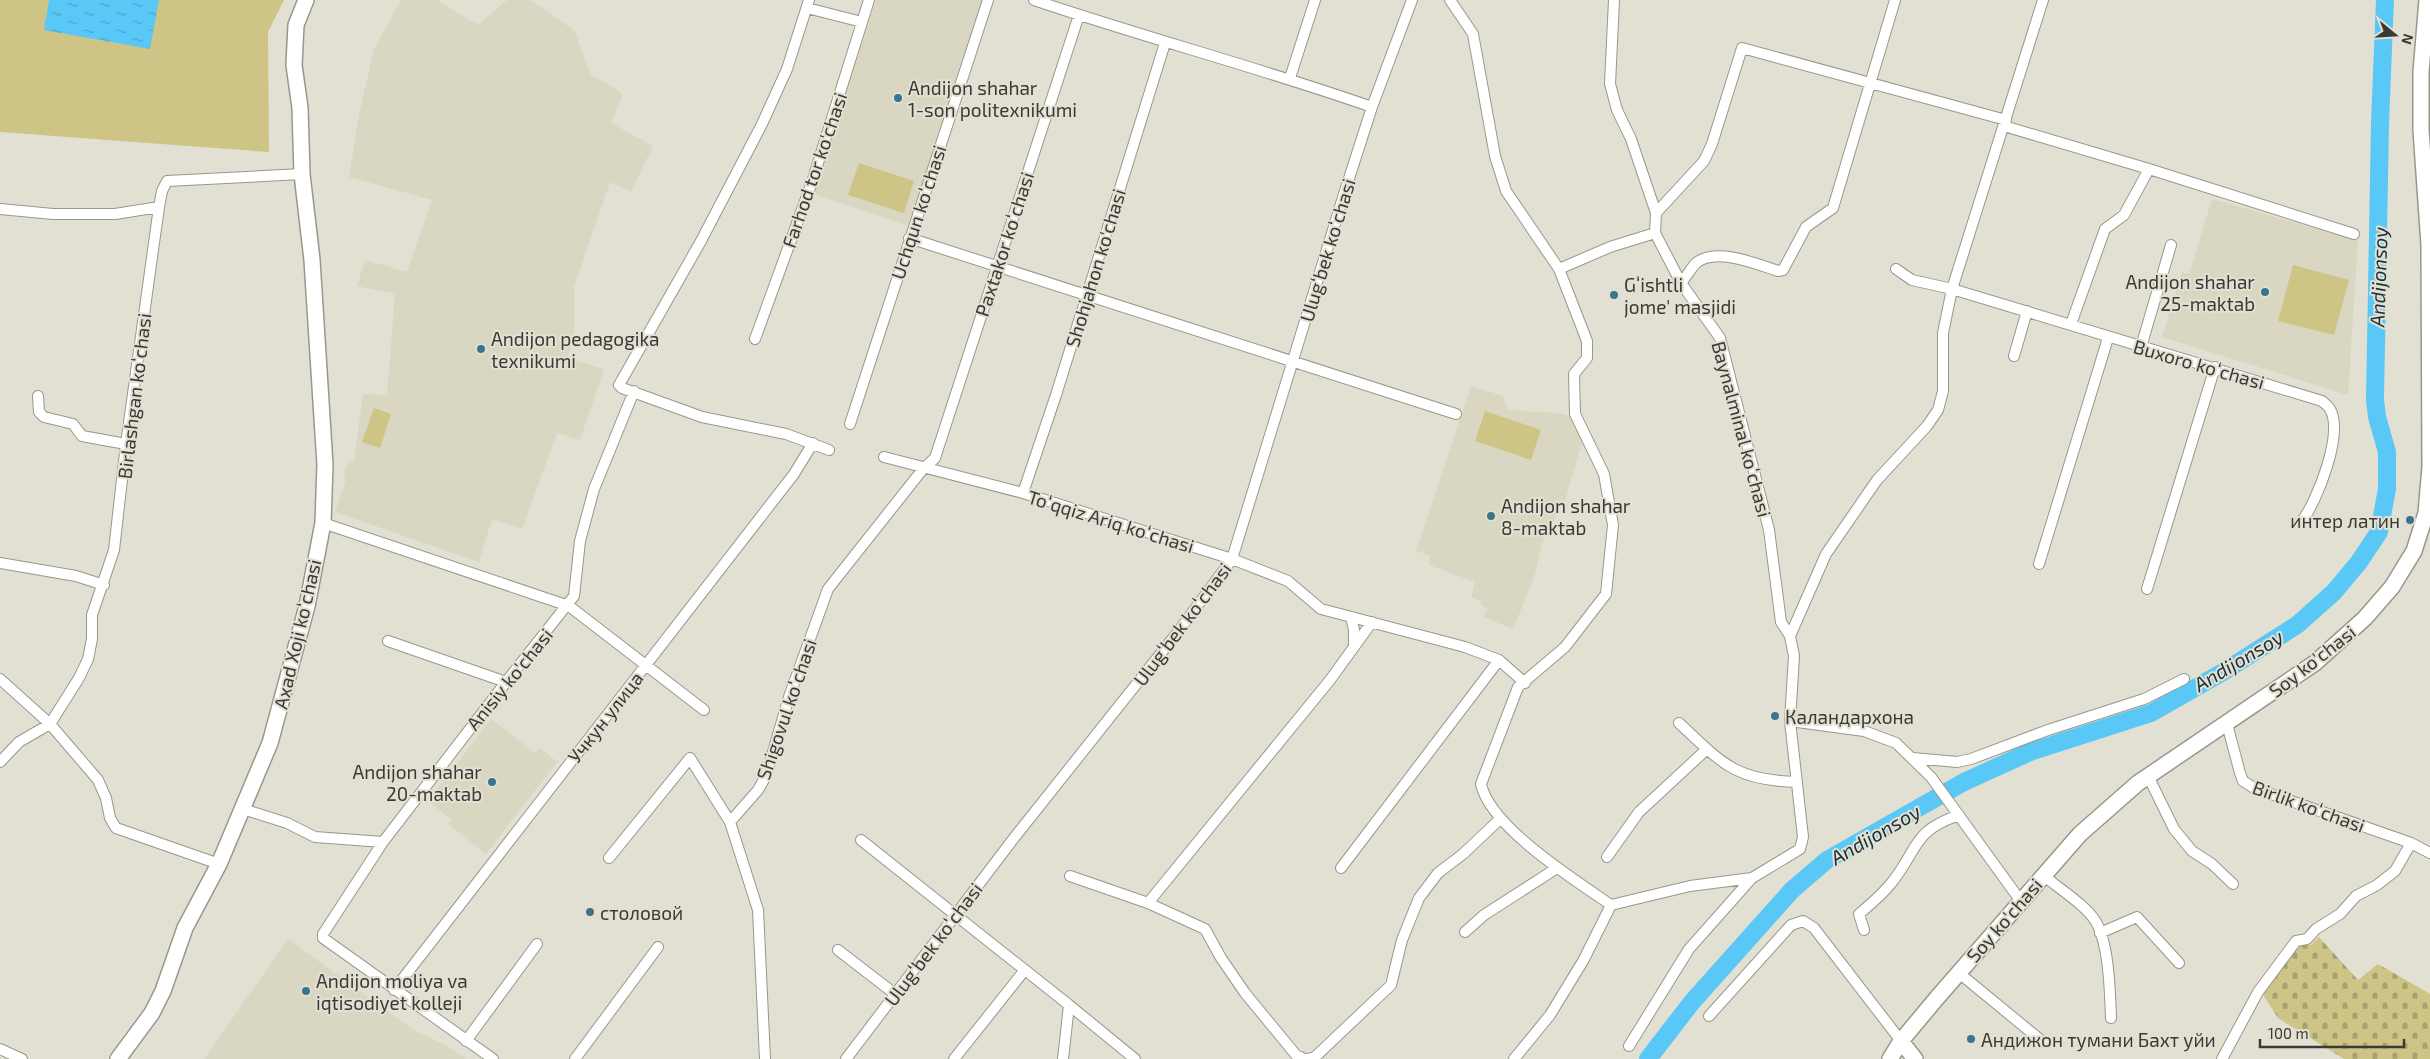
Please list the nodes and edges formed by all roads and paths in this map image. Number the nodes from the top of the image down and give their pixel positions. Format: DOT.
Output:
graph roads {
  1 [pos="306,0"];
  2 [pos="870,0"];
  3 [pos="988,0"];
  4 [pos="1034,0"];
  5 [pos="1315,0"];
  6 [pos="1412,0"];
  7 [pos="1450,0"];
  8 [pos="1614,0"];
  9 [pos="1895,0"];
  10 [pos="2043,0"];
  11 [pos="2427,0"];
  12 [pos="808,4"];
  13 [pos="1079,15"];
  14 [pos="862,22"];
  15 [pos="1165,43"];
  16 [pos="1290,78"];
  17 [pos="1870,83"];
  18 [pos="1372,107"];
  19 [pos="2005,123"];
  20 [pos="2149,169"];
  21 [pos="302,174"];
  22 [pos="159,207"];
  23 [pos="0,210"];
  24 [pos="1656,213"];
  25 [pos="2428,221"];
  26 [pos="1655,233"];
  27 [pos="2354,234"];
  28 [pos="909,238"];
  29 [pos="2171,245"];
  30 [pos="997,267"];
  31 [pos="1559,269"];
  32 [pos="1896,269"];
  33 [pos="1681,283"];
  34 [pos="1952,289"];
  35 [pos="1087,296"];
  36 [pos="2027,311"];
  37 [pos="2071,324"];
  38 [pos="2108,338"];
  39 [pos="755,339"];
  40 [pos="2141,347"];
  41 [pos="2014,356"];
  42 [pos="1292,362"];
  43 [pos="2214,368"];
  44 [pos="634,392"];
  45 [pos="38,396"];
  46 [pos="1456,414"];
  47 [pos="850,424"];
  48 [pos="813,443"];
  49 [pos="126,444"];
  50 [pos="829,450"];
  51 [pos="884,457"];
  52 [pos="923,469"];
  53 [pos="1023,492"];
  54 [pos="2428,514"];
  55 [pos="2302,521"];
  56 [pos="322,523"];
  57 [pos="1232,559"];
  58 [pos="0,563"];
  59 [pos="2039,564"];
  60 [pos="104,585"];
  61 [pos="2147,589"];
  62 [pos="569,606"];
  63 [pos="1351,617"];
  64 [pos="1372,622"];
  65 [pos="1790,636"];
  66 [pos="388,641"];
  67 [pos="1354,647"];
  68 [pos="1499,660"];
  69 [pos="644,666"];
  70 [pos="0,679"];
  71 [pos="2184,679"];
  72 [pos="506,682"];
  73 [pos="1525,683"];
  74 [pos="704,710"];
  75 [pos="1790,721"];
  76 [pos="1679,723"];
  77 [pos="50,724"];
  78 [pos="2227,724"];
  79 [pos="1707,749"];
  80 [pos="1913,758"];
  81 [pos="0,762"];
  82 [pos="2148,776"];
  83 [pos="1796,782"];
  84 [pos="243,809"];
  85 [pos="1957,812"];
  86 [pos="1500,819"];
  87 [pos="730,822"];
  88 [pos="861,840"];
  89 [pos="383,842"];
  90 [pos="2411,843"];
  91 [pos="2430,853"];
  92 [pos="1607,857"];
  93 [pos="609,858"];
  94 [pos="219,864"];
  95 [pos="1341,868"];
  96 [pos="1557,868"];
  97 [pos="2043,875"];
  98 [pos="1070,876"];
  99 [pos="1752,878"];
  100 [pos="2233,884"];
  101 [pos="2020,900"];
  102 [pos="1148,903"];
  103 [pos="1611,905"];
  104 [pos="955,914"];
  105 [pos="1864,930"];
  106 [pos="1465,932"];
  107 [pos="2100,934"];
  108 [pos="537,944"];
  109 [pos="658,947"];
  110 [pos="838,950"];
  111 [pos="2179,963"];
  112 [pos="1024,972"];
  113 [pos="1959,973"];
  114 [pos="394,990"];
  115 [pos="895,994"];
  116 [pos="1069,1005"];
  117 [pos="1708,1016"];
  118 [pos="2111,1018"];
  119 [pos="466,1041"];
  120 [pos="1901,1041"];
  121 [pos="2043,1042"];
  122 [pos="1629,1046"];
  123 [pos="0,1049"];
  124 [pos="22,1059"];
  125 [pos="118,1059"];
  126 [pos="493,1059"];
  127 [pos="575,1059"];
  128 [pos="765,1059"];
  129 [pos="846,1059"];
  130 [pos="954,1059"];
  131 [pos="1063,1059"];
  132 [pos="1136,1059"];
  133 [pos="1306,1059"];
  134 [pos="1514,1059"];
  135 [pos="1890,1059"];
  136 [pos="1915,1059"];
  137 [pos="2222,1059"];
  1 -- 21 [label="main road, Axad Xoji koʻchasi"];
  2 -- 14 [label="street, Farhod tor ko'chasi"];
  3 -- 28 [label="street, Uchqun koʻchasi"];
  4 -- 13 [label="street"];
  5 -- 16 [label="street"];
  6 -- 18 [label="street, Ulugʻbek koʻchasi"];
  7 -- 31 [label="street"];
  8 -- 24 [label="street"];
  9 -- 17 [label="street"];
  10 -- 19 [label="street"];
  11 -- 25 [label="main road, Soy ko'chasi"];
  12 -- 14 [label="street"];
  12 -- 44 [label="street"];
  13 -- 15 [label="street"];
  13 -- 30 [label="street, Paxtakor koʻchasi"];
  14 -- 39 [label="street, Farhod tor ko'chasi"];
  15 -- 16 [label="street"];
  15 -- 35 [label="street, Shohjahon ko'chasi"];
  16 -- 18 [label="street"];
  17 -- 19 [label="street"];
  17 -- 24 [label="street"];
  17 -- 33 [label="street"];
  18 -- 42 [label="street, Ulugʻbek koʻchasi"];
  19 -- 20 [label="street"];
  19 -- 34 [label="street"];
  20 -- 27 [label="street"];
  20 -- 37 [label="street"];
  21 -- 22 [label="street, Birlashgan koʻchasi"];
  21 -- 56 [label="main road, Axad Xoji koʻchasi"];
  22 -- 23 [label="street"];
  22 -- 49 [label="street, Birlashgan koʻchasi"];
  24 -- 26 [label="street"];
  25 -- 54 [label="main road, Soy ko'chasi"];
  26 -- 31 [label="street"];
  26 -- 33 [label="street, Baynalminal koʻchasi"];
  28 -- 30 [label="street"];
  28 -- 47 [label="street, Uchqun koʻchasi"];
  29 -- 40 [label="street"];
  30 -- 35 [label="street"];
  30 -- 52 [label="street, Paxtakor koʻchasi"];
  31 -- 73 [label="street"];
  32 -- 34 [label="street, Buxoro koʻchasi"];
  33 -- 65 [label="street, Baynalminal koʻchasi"];
  34 -- 36 [label="street, Buxoro koʻchasi"];
  34 -- 65 [label="street"];
  35 -- 42 [label="street"];
  35 -- 53 [label="street, Shohjahon ko'chasi"];
  36 -- 37 [label="street, Buxoro koʻchasi"];
  36 -- 41 [label="street"];
  37 -- 38 [label="street, Buxoro koʻchasi"];
  38 -- 40 [label="street, Buxoro koʻchasi"];
  38 -- 59 [label="street"];
  40 -- 43 [label="street, Buxoro koʻchasi"];
  42 -- 46 [label="street"];
  42 -- 57 [label="street, Ulugʻbek koʻchasi"];
  43 -- 55 [label="street, Buxoro koʻchasi"];
  43 -- 61 [label="street"];
  44 -- 48 [label="street"];
  44 -- 62 [label="street, Anisiy ko'chasi"];
  45 -- 49 [label="street"];
  48 -- 50 [label="street"];
  48 -- 69 [label="street, Учкун улица"];
  49 -- 60 [label="street, Birlashgan koʻchasi"];
  51 -- 52 [label="street, Toʻqqiz Ariq koʻchasi"];
  52 -- 53 [label="street, Toʻqqiz Ariq koʻchasi"];
  52 -- 87 [label="street, Shigovul koʻchasi"];
  53 -- 57 [label="street, Toʻqqiz Ariq koʻchasi"];
  54 -- 78 [label="main road, Soy ko'chasi"];
  56 -- 62 [label="street"];
  56 -- 84 [label="main road, Axad Xoji koʻchasi"];
  57 -- 63 [label="street, Toʻqqiz Ariq koʻchasi"];
  57 -- 104 [label="street, Ulugʻbek koʻchasi"];
  58 -- 60 [label="street"];
  60 -- 77 [label="street, Birlashgan koʻchasi"];
  62 -- 69 [label="street"];
  62 -- 72 [label="street, Anisiy ko'chasi"];
  63 -- 64 [label="street, Toʻqqiz Ariq koʻchasi"];
  63 -- 67 [label="street"];
  64 -- 67 [label="street"];
  64 -- 68 [label="street, Toʻqqiz Ariq koʻchasi"];
  65 -- 75 [label="street, Baynalminal koʻchasi"];
  66 -- 72 [label="street"];
  67 -- 102 [label="street"];
  68 -- 73 [label="street, Toʻqqiz Ariq koʻchasi"];
  68 -- 95 [label="street"];
  69 -- 74 [label="street"];
  69 -- 114 [label="street, Учкун улица"];
  70 -- 77 [label="street"];
  71 -- 80 [label="street"];
  72 -- 89 [label="street, Anisiy ko'chasi"];
  73 -- 86 [label="street"];
  75 -- 80 [label="street"];
  75 -- 83 [label="street, Baynalminal koʻchasi"];
  76 -- 79 [label="street"];
  77 -- 81 [label="street, Birlashgan koʻchasi"];
  77 -- 94 [label="street"];
  78 -- 82 [label="main road, Soy ko'chasi"];
  78 -- 90 [label="street, Birlik koʻchasi"];
  79 -- 83 [label="street"];
  79 -- 92 [label="street"];
  80 -- 85 [label="street"];
  82 -- 97 [label="main road, Soy ko'chasi"];
  82 -- 100 [label="street"];
  83 -- 99 [label="street, Baynalminal koʻchasi"];
  84 -- 89 [label="street"];
  84 -- 94 [label="main road, Axad Xoji koʻchasi"];
  85 -- 101 [label="street"];
  85 -- 105 [label="street"];
  86 -- 96 [label="street"];
  86 -- 133 [label="street"];
  87 -- 93 [label="street"];
  87 -- 128 [label="street"];
  88 -- 104 [label="street"];
  89 -- 114 [label="street, Anisiy ko'chasi"];
  90 -- 91 [label="street, Birlik koʻchasi"];
  90 -- 137 [label="street"];
  94 -- 125 [label="main road, Axad Xoji koʻchasi"];
  96 -- 103 [label="street"];
  96 -- 106 [label="street"];
  97 -- 101 [label="main road, Soy ko'chasi"];
  97 -- 107 [label="street"];
  98 -- 102 [label="street"];
  99 -- 103 [label="street"];
  99 -- 122 [label="street"];
  101 -- 113 [label="main road, Soy ko'chasi"];
  102 -- 133 [label="street"];
  103 -- 134 [label="street"];
  104 -- 112 [label="street"];
  104 -- 115 [label="street, Ulugʻbek koʻchasi"];
  107 -- 111 [label="street"];
  107 -- 118 [label="street"];
  108 -- 119 [label="street"];
  109 -- 127 [label="street"];
  110 -- 115 [label="street"];
  112 -- 116 [label="street"];
  112 -- 130 [label="street"];
  113 -- 120 [label="main road, Soy ko'chasi"];
  113 -- 121 [label="street"];
  114 -- 119 [label="street"];
  115 -- 129 [label="street, Ulugʻbek koʻchasi"];
  116 -- 131 [label="street"];
  116 -- 132 [label="street"];
  117 -- 120 [label="street"];
  119 -- 126 [label="street"];
  120 -- 135 [label="main road, Soy ko'chasi"];
  120 -- 136 [label="main road"];
  123 -- 124 [label="street"];
}
